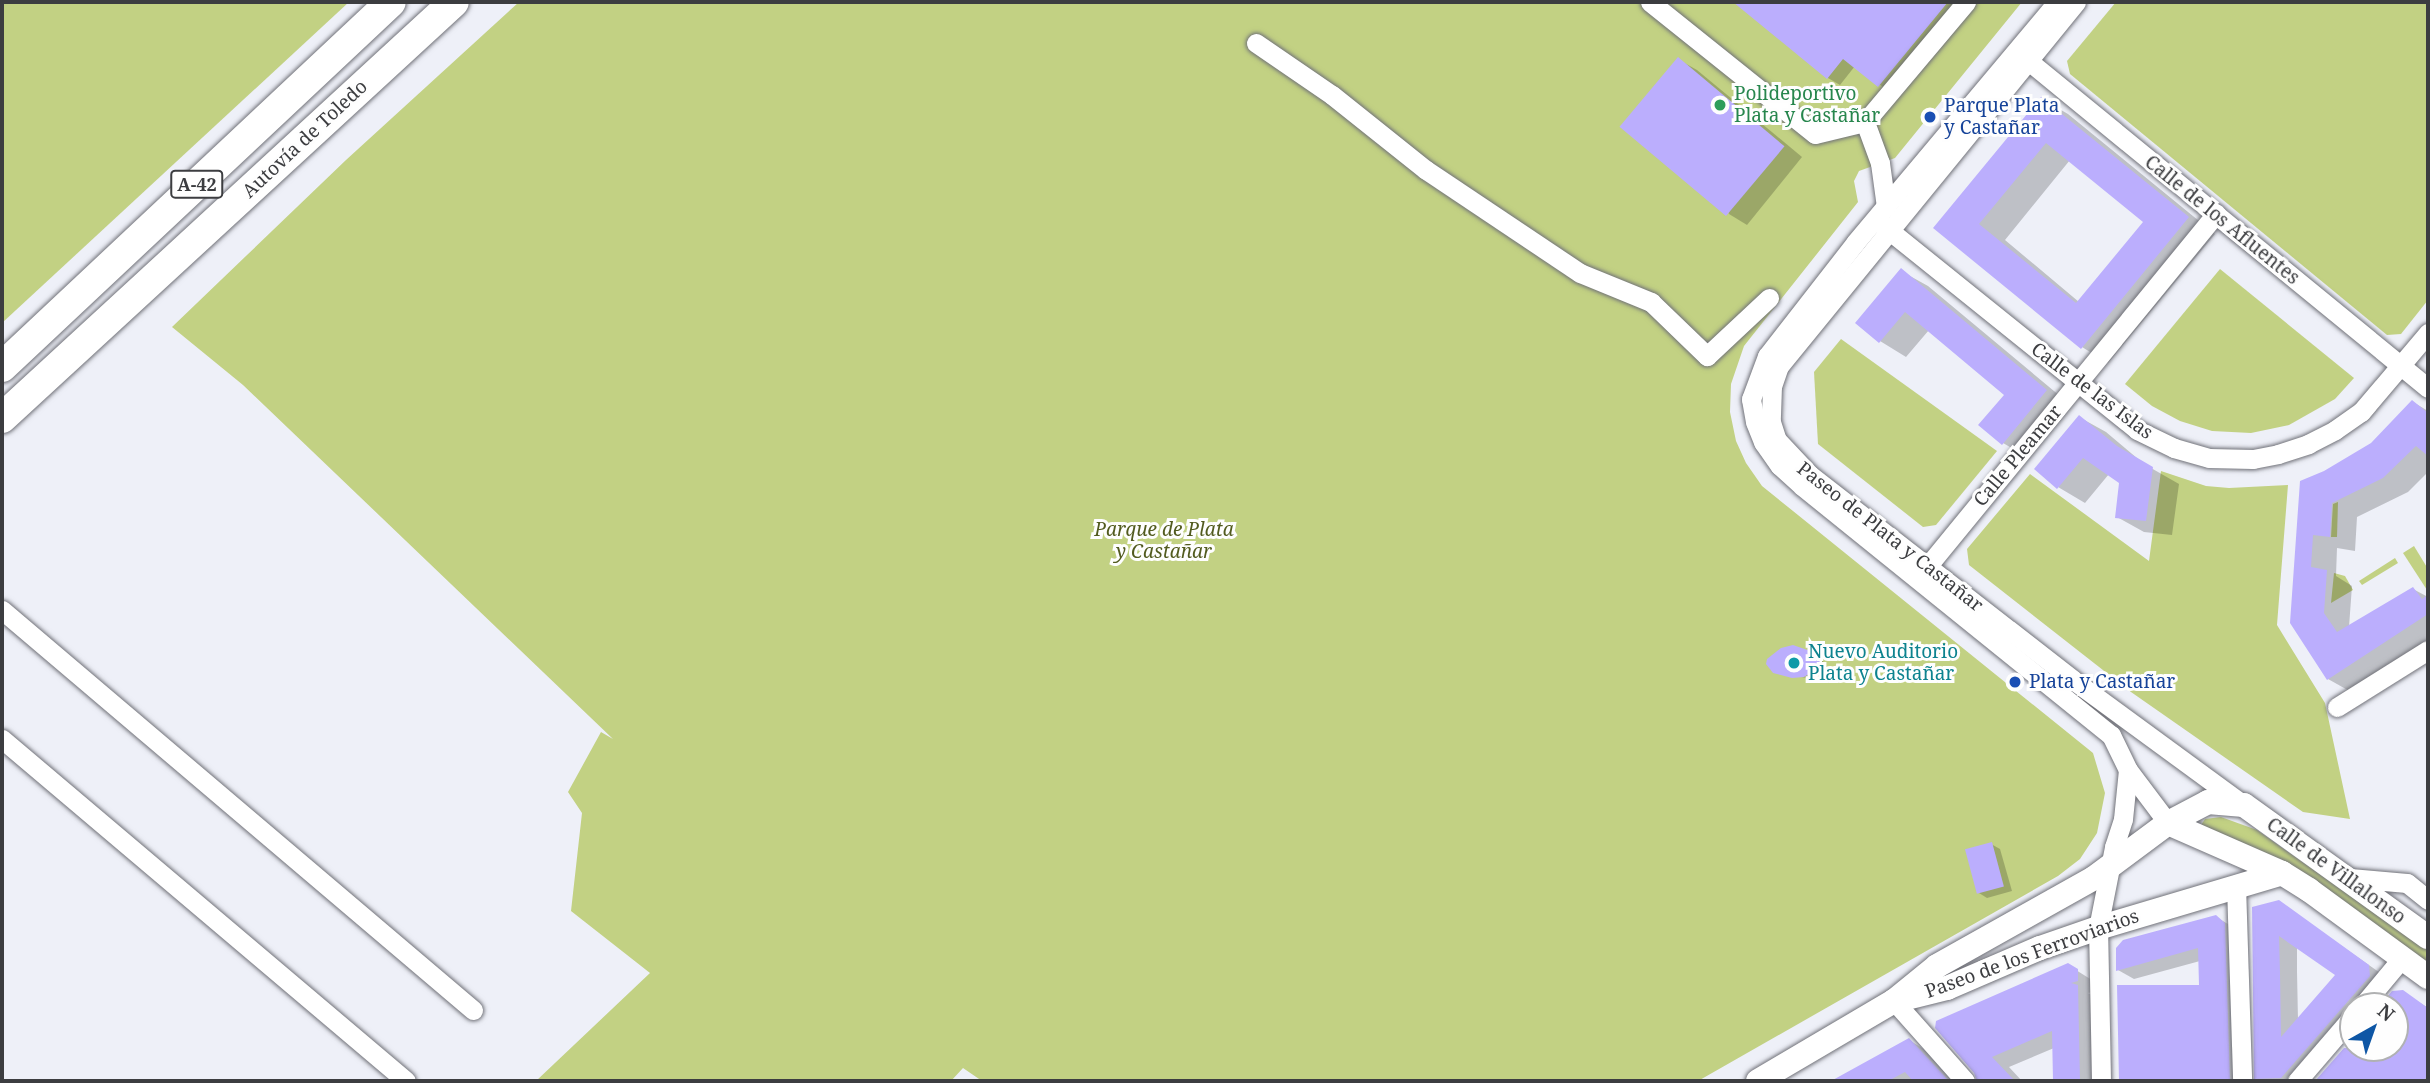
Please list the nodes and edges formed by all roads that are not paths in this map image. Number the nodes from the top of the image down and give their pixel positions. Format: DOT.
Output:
graph roads {
  1 [pos="391,2"];
  2 [pos="454,2"];
  3 [pos="1650,2"];
  4 [pos="1966,2"];
  5 [pos="2057,2"];
  6 [pos="2076,2"];
  7 [pos="1256,43"];
  8 [pos="2023,56"];
  9 [pos="1865,122"];
  10 [pos="2216,214"];
  11 [pos="1884,219"];
  12 [pos="195,241"];
  13 [pos="1769,298"];
  14 [pos="2428,333"];
  15 [pos="2401,366"];
  16 [pos="2,367"];
  17 [pos="2078,383"];
  18 [pos="2428,388"];
  19 [pos="2,418"];
  20 [pos="2,442"];
  21 [pos="1926,568"];
  22 [pos="2,610"];
  23 [pos="2428,650"];
  24 [pos="2337,707"];
  25 [pos="2,739"];
  26 [pos="2128,770"];
  27 [pos="2244,805"];
  28 [pos="2168,823"];
  29 [pos="2110,865"];
  30 [pos="2282,873"];
  31 [pos="2350,878"];
  32 [pos="2236,885"];
  33 [pos="2428,900"];
  34 [pos="2098,928"];
  35 [pos="2428,937"];
  36 [pos="2402,958"];
  37 [pos="2428,977"];
  38 [pos="2374,992"];
  39 [pos="1894,1001"];
  40 [pos="473,1010"];
  41 [pos="2339,1032"];
  42 [pos="398,1079"];
  43 [pos="1758,1081"];
  44 [pos="1965,1081"];
  45 [pos="2101,1081"];
  46 [pos="2242,1081"];
  47 [pos="2297,1081"];
  1 -- 16 [label="highway, A-42"];
  2 -- 12 [label="highway, Autovía de Toledo / A-42"];
  3 -- 9 [label="street"];
  4 -- 9 [label="street"];
  5 -- 8 [label="street, Paseo de Plata y Castañar"];
  6 -- 8 [label="street, Paseo de Plata y Castañar"];
  7 -- 13 [label="street"];
  8 -- 10 [label="street, Calle de los Afluentes"];
  8 -- 11 [label="street, Paseo de Plata y Castañar"];
  9 -- 11 [label="street"];
  10 -- 15 [label="street, Calle de los Afluentes"];
  10 -- 17 [label="street, Calle Pleamar"];
  11 -- 17 [label="street, Calle de las Islas"];
  11 -- 21 [label="street, Paseo de Plata y Castañar"];
  11 -- 26 [label="street, Paseo de Plata y Castañar"];
  12 -- 19 [label="highway, Autovía de Toledo / A-42"];
  12 -- 20 [label="highway"];
  14 -- 15 [label="street, Calle de las Islas"];
  15 -- 17 [label="street, Calle de las Islas"];
  15 -- 18 [label="street, Calle de los Afluentes"];
  17 -- 21 [label="street, Calle Pleamar"];
  21 -- 27 [label="street, Paseo de Plata y Castañar"];
  22 -- 40 [label="street"];
  23 -- 24 [label="street"];
  25 -- 42 [label="street"];
  26 -- 28 [label="street, Paseo de Plata y Castañar"];
  26 -- 29 [label="street"];
  27 -- 28 [label="main road"];
  27 -- 31 [label="main road, Calle de Villalonso"];
  28 -- 29 [label="main road"];
  28 -- 30 [label="main road, Calle de Villalonso"];
  29 -- 34 [label="street"];
  29 -- 39 [label="main road"];
  30 -- 32 [label="main road, Paseo de los Ferroviarios"];
  30 -- 36 [label="main road, Calle de Villalonso"];
  31 -- 33 [label="street"];
  31 -- 35 [label="main road, Calle de Villalonso"];
  32 -- 34 [label="main road, Paseo de los Ferroviarios"];
  32 -- 46 [label="street"];
  34 -- 39 [label="main road, Paseo de los Ferroviarios"];
  34 -- 45 [label="street"];
  36 -- 37 [label="main road, Calle de Villalonso"];
  36 -- 38 [label="street"];
  39 -- 43 [label="main road, Paseo de los Ferroviarios"];
  39 -- 44 [label="street"];
  41 -- 47 [label="street"];
}
